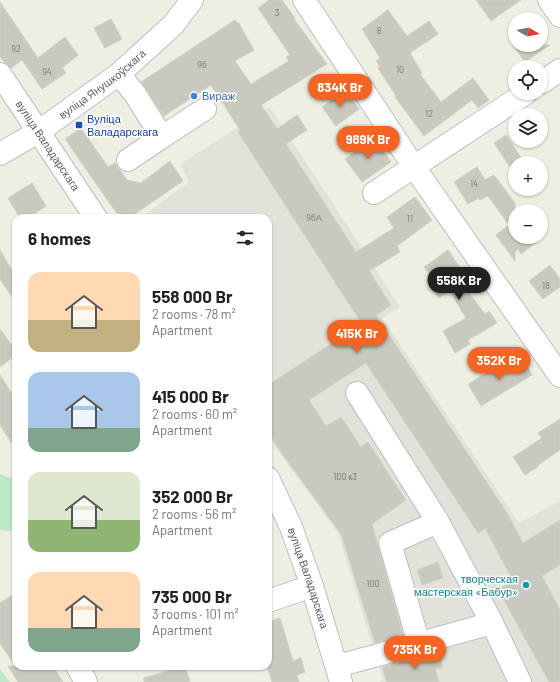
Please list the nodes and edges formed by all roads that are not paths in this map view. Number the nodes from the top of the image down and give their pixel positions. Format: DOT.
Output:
graph roads {
  1 [pos="192,0"];
  2 [pos="304,0"];
  3 [pos="549,0"];
  4 [pos="560,16"];
  5 [pos="560,70"];
  6 [pos="0,74"];
  7 [pos="120,74"];
  8 [pos="548,78"];
  9 [pos="515,100"];
  10 [pos="205,109"];
  11 [pos="38,132"];
  12 [pos="162,138"];
  13 [pos="0,154"];
  14 [pos="128,160"];
  15 [pos="414,167"];
  16 [pos="374,193"];
  17 [pos="93,214"];
  18 [pos="560,376"];
  19 [pos="357,393"];
  20 [pos="272,487"];
  21 [pos="438,522"];
  22 [pos="312,586"];
  23 [pos="272,600"];
  24 [pos="492,623"];
  25 [pos="419,644"];
  26 [pos="339,674"];
  27 [pos="520,682"];
  1 -- 7 [label="street, вуліца Янушкоўскага"];
  2 -- 15 [label="street"];
  3 -- 4 [label="street"];
  5 -- 8 [label="street"];
  6 -- 11 [label="street, вуліца Валадарскага"];
  7 -- 11 [label="street, вуліца Янушкоўскага"];
  7 -- 12 [label="street"];
  9 -- 15 [label="street"];
  10 -- 12 [label="street"];
  11 -- 13 [label="street, вуліца Янушкоўскага"];
  11 -- 17 [label="street, вуліца Валадарскага"];
  12 -- 14 [label="street"];
  15 -- 16 [label="street"];
  15 -- 18 [label="street"];
  19 -- 21 [label="street"];
  20 -- 22 [label="street, вуліца Валадарскага"];
  21 -- 24 [label="street"];
  21 -- 25 [label="street"];
  22 -- 23 [label="street"];
  22 -- 26 [label="street, вуліца Валадарскага"];
  24 -- 25 [label="street"];
  24 -- 27 [label="street"];
  25 -- 26 [label="street"];
}
